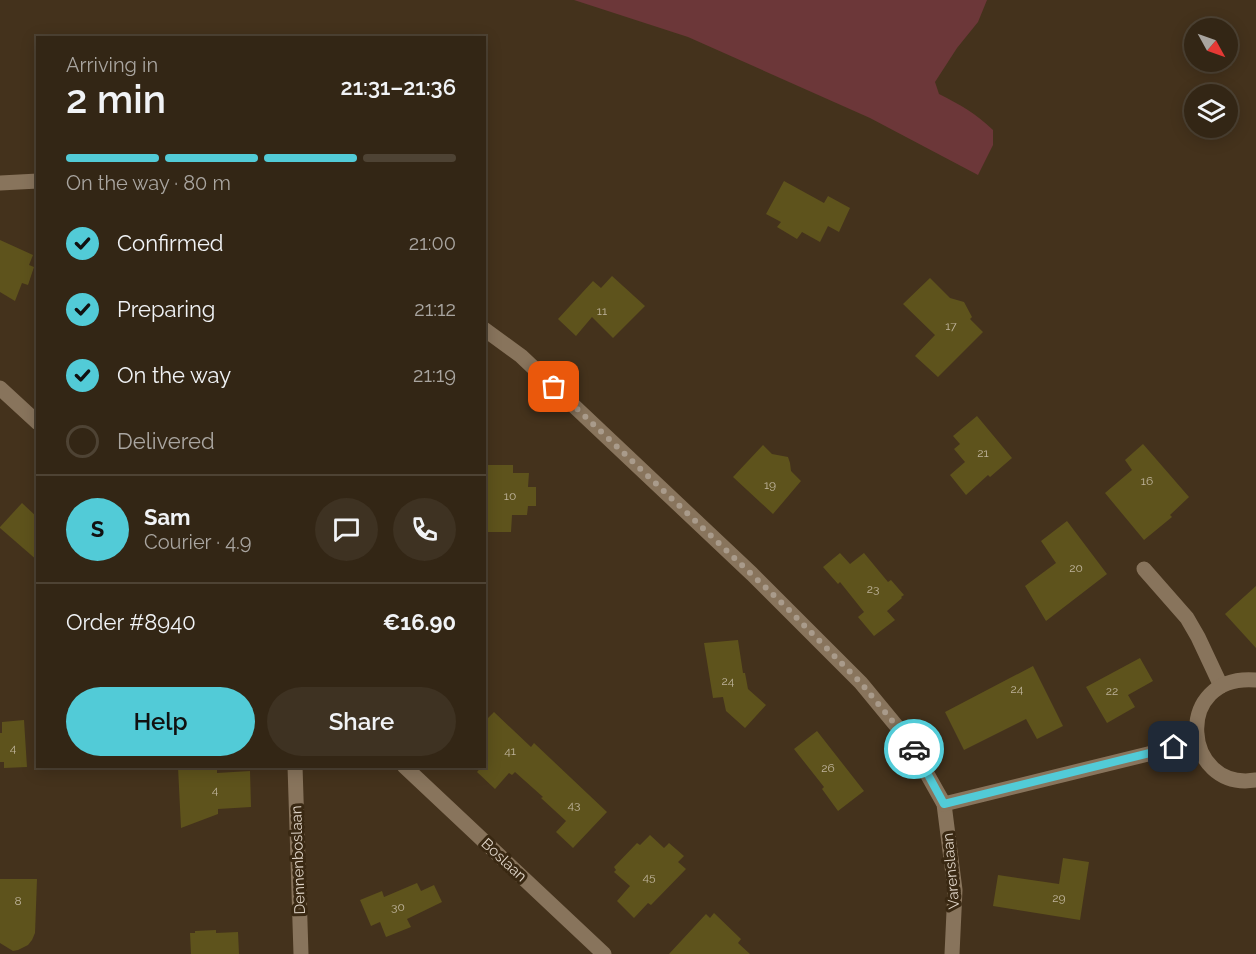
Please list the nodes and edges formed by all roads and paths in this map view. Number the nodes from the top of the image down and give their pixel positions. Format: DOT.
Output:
graph roads {
  1 [pos="36,181"];
  2 [pos="0,183"];
  3 [pos="486,330"];
  4 [pos="0,388"];
  5 [pos="36,421"];
  6 [pos="1144,569"];
  7 [pos="1256,680"];
  8 [pos="1221,686"];
  9 [pos="1197,742"];
  10 [pos="295,768"];
  11 [pos="406,768"];
  12 [pos="1256,780"];
  13 [pos="944,804"];
  14 [pos="301,954"];
  15 [pos="604,954"];
  16 [pos="952,954"];
  1 -- 2 [label="street"];
  3 -- 13 [label="street, Varenslaan"];
  4 -- 5 [label="street"];
  6 -- 8 [label="street"];
  7 -- 8 [label="street"];
  8 -- 9 [label="street"];
  9 -- 12 [label="street"];
  9 -- 13 [label="street"];
  10 -- 14 [label="street, Dennenboslaan"];
  11 -- 15 [label="street, Boslaan"];
  13 -- 16 [label="street, Varenslaan"];
}
